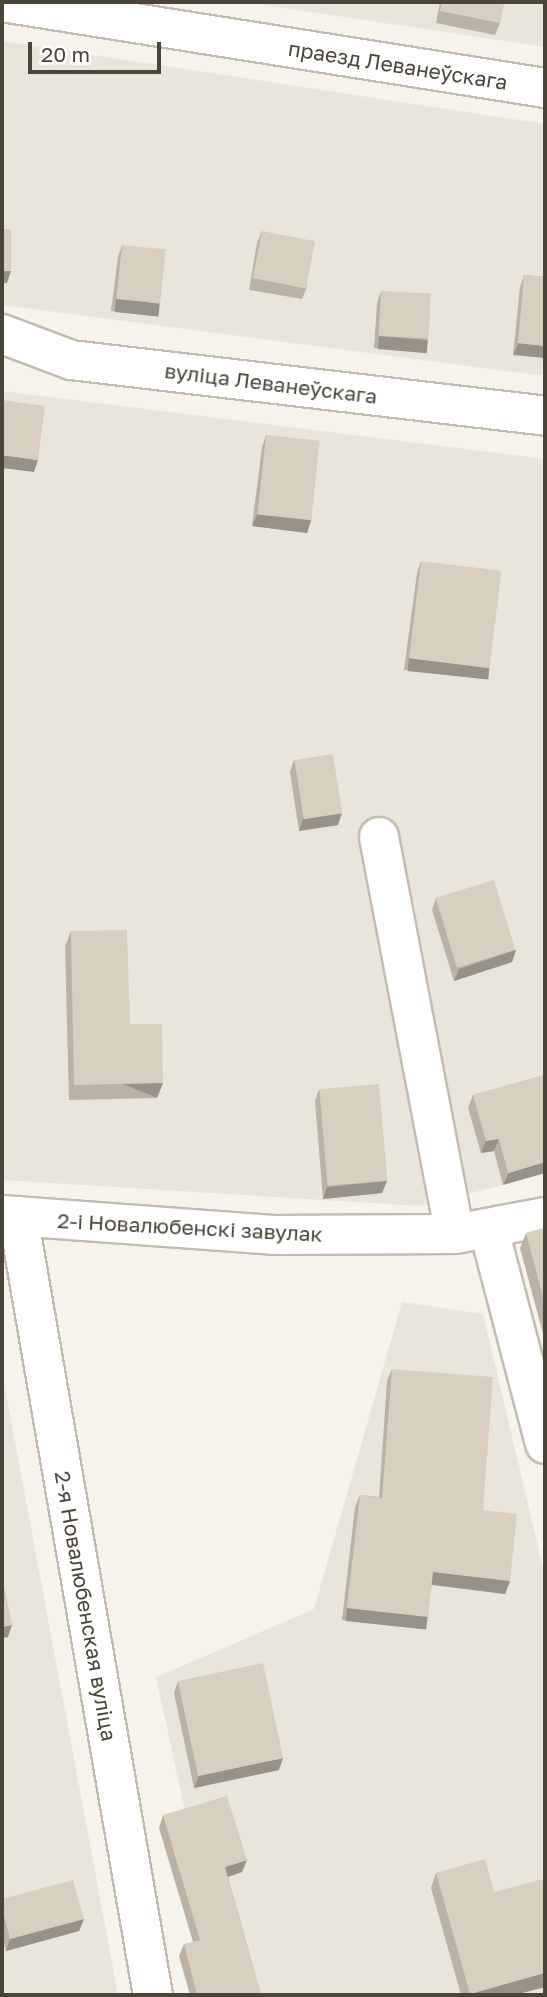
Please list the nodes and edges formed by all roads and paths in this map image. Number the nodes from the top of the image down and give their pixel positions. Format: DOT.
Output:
graph roads {
  1 [pos="2,2"];
  2 [pos="545,88"];
  3 [pos="2,334"];
  4 [pos="545,416"];
  5 [pos="379,837"];
  6 [pos="10,1216"];
  7 [pos="545,1217"];
  8 [pos="472,1232"];
  9 [pos="545,1444"];
  10 [pos="153,1995"];
  1 -- 2 [label="street, праезд Леванеўскага"];
  3 -- 4 [label="street, вуліца Леванеўскага"];
  5 -- 8 [label="street"];
  6 -- 8 [label="street, 2-і Новалюбенскі завулак"];
  6 -- 10 [label="street, 2-я Новалюбенская вуліца"];
  7 -- 8 [label="street, 2-і Новалюбенскі завулак"];
  8 -- 9 [label="street"];
}
